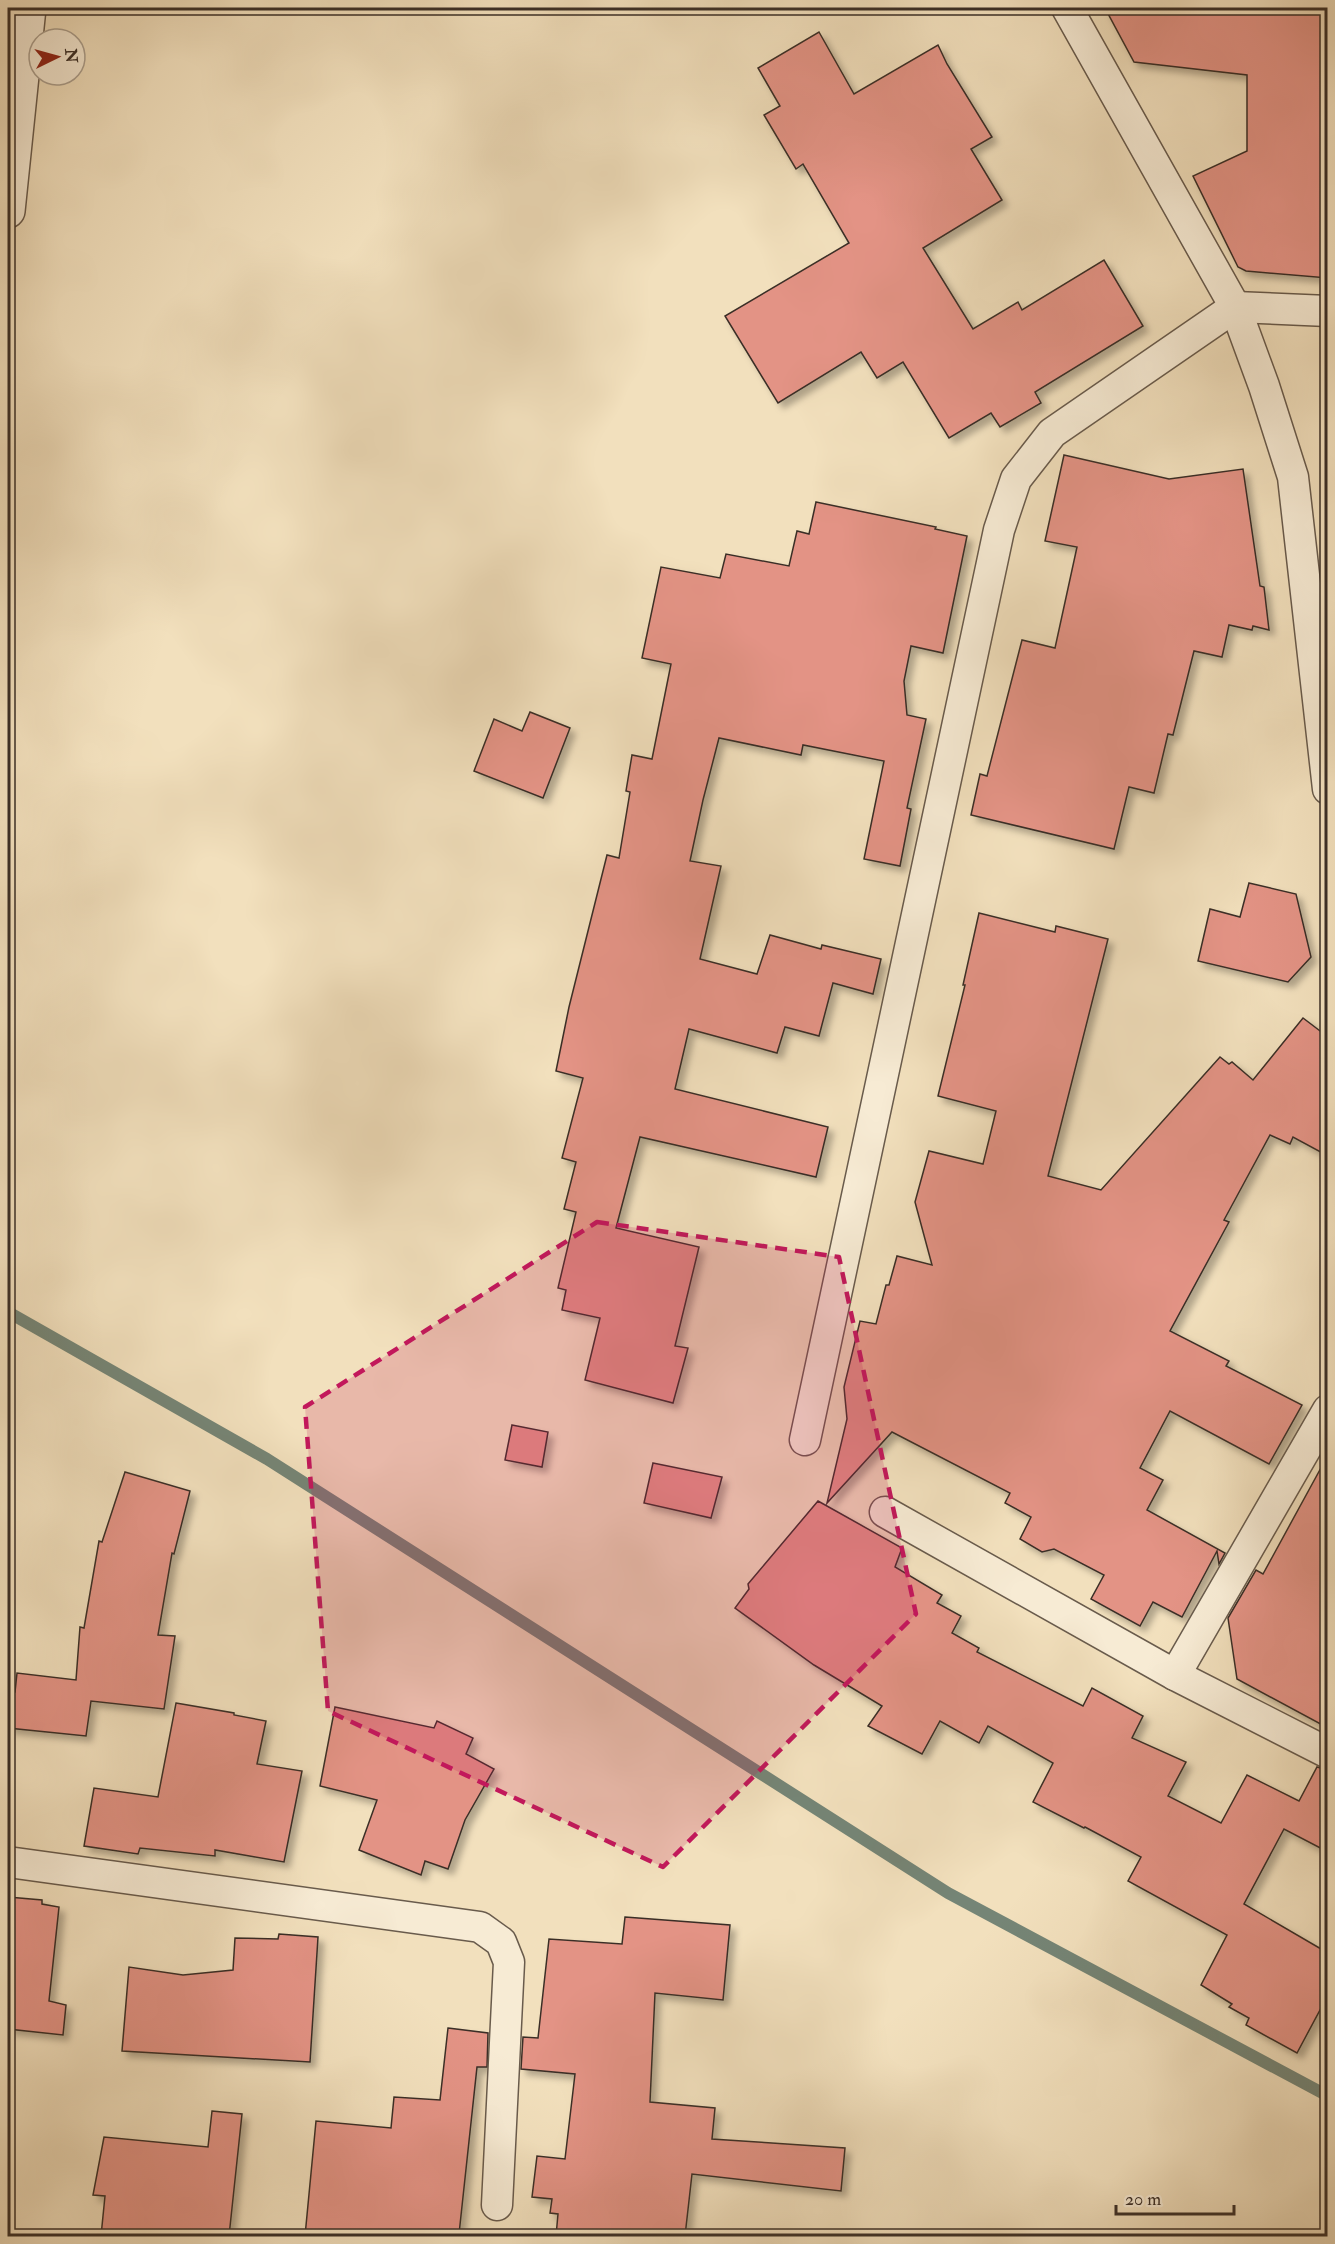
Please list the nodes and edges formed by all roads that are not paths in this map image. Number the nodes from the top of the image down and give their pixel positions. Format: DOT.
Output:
graph roads {
  1 [pos="29,8"];
  2 [pos="1067,8"];
  3 [pos="8,211"];
  4 [pos="1234,308"];
  5 [pos="1328,311"];
  6 [pos="1324,726"];
  7 [pos="1328,789"];
  8 [pos="1328,1410"];
  9 [pos="805,1440"];
  10 [pos="885,1512"];
  11 [pos="1175,1675"];
  12 [pos="1328,1753"];
  13 [pos="8,1862"];
  14 [pos="497,2205"];
  1 -- 3 [label="street"];
  2 -- 4 [label="street"];
  4 -- 5 [label="street"];
  4 -- 6 [label="street"];
  4 -- 9 [label="street"];
  6 -- 7 [label="street"];
  8 -- 11 [label="street"];
  10 -- 11 [label="street"];
  11 -- 12 [label="street"];
  13 -- 14 [label="street"];
}
